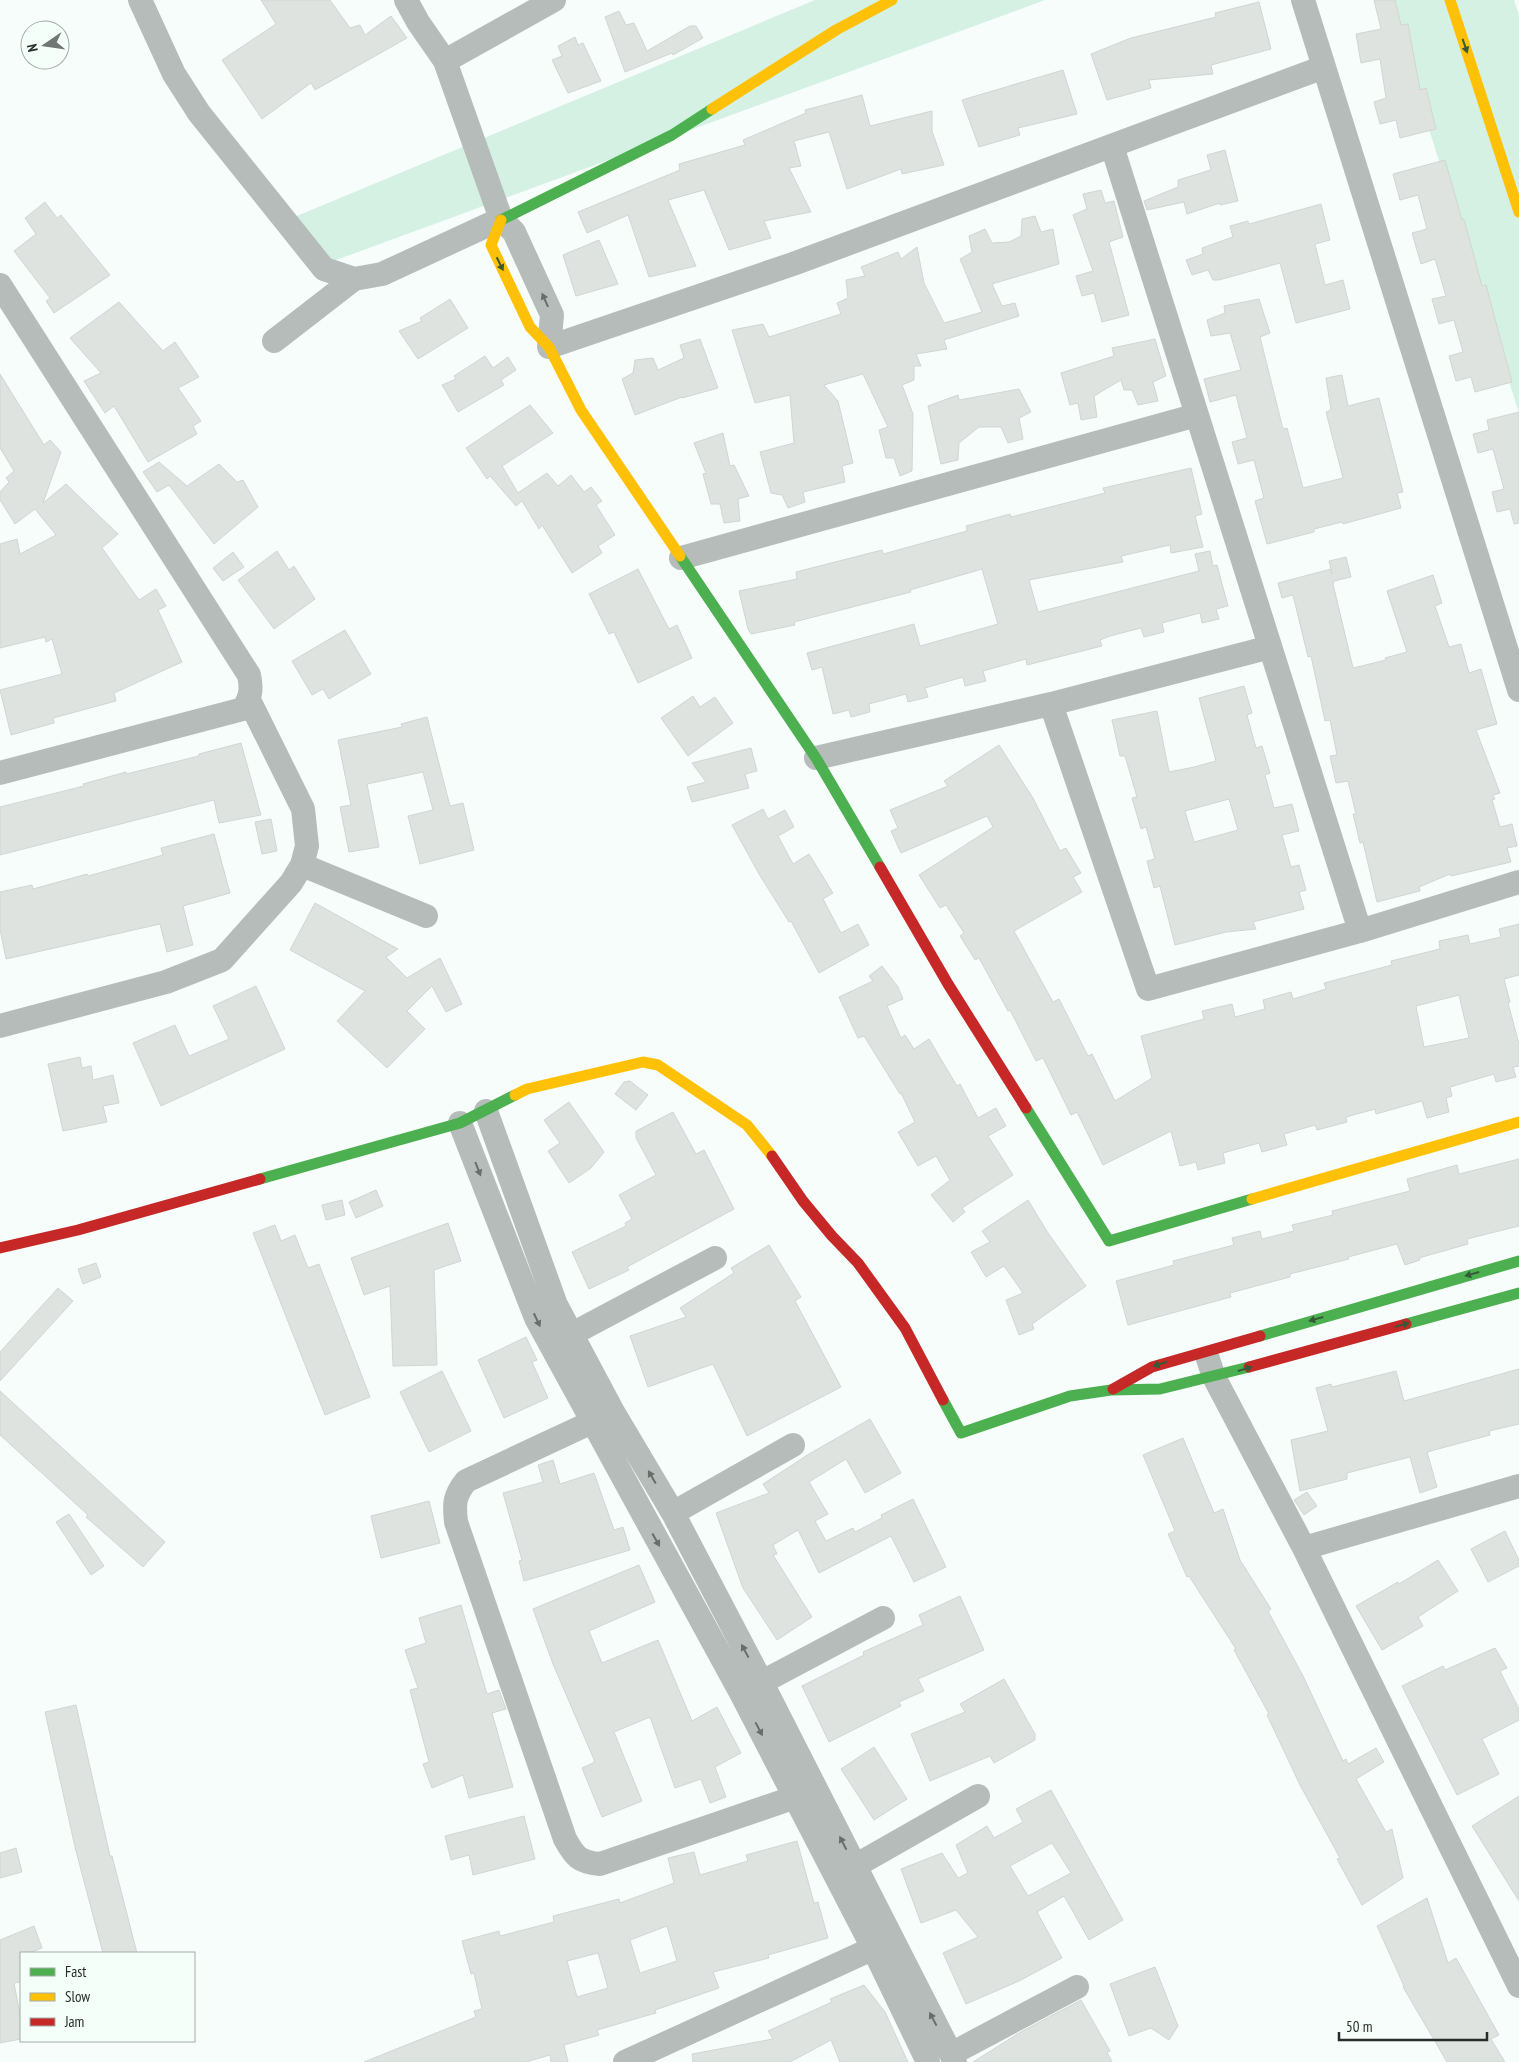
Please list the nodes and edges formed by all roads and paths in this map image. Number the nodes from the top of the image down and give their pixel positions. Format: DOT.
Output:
graph roads {
  1 [pos="140,0"];
  2 [pos="406,0"];
  3 [pos="554,0"];
  4 [pos="892,0"];
  5 [pos="1303,0"];
  6 [pos="1450,0"];
  7 [pos="871,5"];
  8 [pos="445,61"];
  9 [pos="1324,67"];
  10 [pos="1112,146"];
  11 [pos="1519,212"];
  12 [pos="501,219"];
  13 [pos="354,279"];
  14 [pos="0,285"];
  15 [pos="274,341"];
  16 [pos="550,347"];
  17 [pos="1197,415"];
  18 [pos="681,558"];
  19 [pos="1270,647"];
  20 [pos="1519,690"];
  21 [pos="249,700"];
  22 [pos="1051,704"];
  23 [pos="816,758"];
  24 [pos="0,773"];
  25 [pos="302,865"];
  26 [pos="1519,882"];
  27 [pos="426,916"];
  28 [pos="1360,931"];
  29 [pos="0,1026"];
  30 [pos="486,1111"];
  31 [pos="1519,1122"];
  32 [pos="460,1123"];
  33 [pos="0,1248"];
  34 [pos="715,1258"];
  35 [pos="1519,1261"];
  36 [pos="1519,1293"];
  37 [pos="572,1334"];
  38 [pos="1205,1350"];
  39 [pos="1214,1377"];
  40 [pos="1111,1390"];
  41 [pos="613,1412"];
  42 [pos="592,1423"];
  43 [pos="793,1445"];
  44 [pos="1519,1486"];
  45 [pos="673,1513"];
  46 [pos="1304,1548"];
  47 [pos="884,1618"];
  48 [pos="762,1683"];
  49 [pos="740,1693"];
  50 [pos="806,1793"];
  51 [pos="978,1796"];
  52 [pos="855,1866"];
  53 [pos="882,1944"];
  54 [pos="1519,1986"];
  55 [pos="1077,1987"];
  56 [pos="953,2058"];
  57 [pos="625,2062"];
  58 [pos="928,2062"];
  1 -- 13 [label="street"];
  2 -- 8 [label="street"];
  3 -- 8 [label="street"];
  4 -- 7 [label="street"];
  5 -- 9 [label="street"];
  6 -- 11 [label="street, one-way"];
  7 -- 12 [label="street"];
  8 -- 12 [label="street"];
  9 -- 10 [label="street"];
  9 -- 20 [label="street"];
  10 -- 16 [label="street"];
  10 -- 17 [label="street"];
  12 -- 13 [label="street"];
  12 -- 16 [label="street"];
  13 -- 15 [label="street"];
  14 -- 21 [label="street"];
  16 -- 18 [label="street"];
  17 -- 18 [label="street"];
  17 -- 19 [label="street"];
  18 -- 23 [label="street"];
  19 -- 22 [label="street"];
  19 -- 28 [label="street"];
  21 -- 24 [label="street"];
  21 -- 25 [label="street"];
  22 -- 23 [label="street"];
  22 -- 28 [label="street"];
  23 -- 31 [label="street"];
  25 -- 27 [label="street"];
  25 -- 29 [label="street"];
  26 -- 28 [label="street"];
  30 -- 32 [label="street"];
  30 -- 37 [label="street"];
  30 -- 40 [label="street"];
  32 -- 33 [label="street"];
  32 -- 42 [label="street, one-way"];
  34 -- 37 [label="street"];
  35 -- 38 [label="street, one-way"];
  39 -- 36 [label="street, one-way"];
  37 -- 41 [label="street"];
  38 -- 39 [label="street"];
  38 -- 40 [label="street, one-way"];
  39 -- 40 [label="street"];
  39 -- 46 [label="street"];
  41 -- 42 [label="street"];
  45 -- 41 [label="street, one-way"];
  42 -- 49 [label="street, one-way"];
  42 -- 50 [label="street"];
  43 -- 45 [label="street"];
  44 -- 46 [label="street"];
  48 -- 45 [label="street, one-way"];
  46 -- 54 [label="street"];
  47 -- 48 [label="street"];
  48 -- 49 [label="street"];
  48 -- 50 [label="street"];
  49 -- 50 [label="street, one-way"];
  52 -- 50 [label="street, one-way"];
  50 -- 53 [label="street"];
  51 -- 52 [label="street"];
  52 -- 53 [label="street"];
  56 -- 53 [label="street, one-way"];
  53 -- 57 [label="street"];
  53 -- 58 [label="street"];
  55 -- 56 [label="street"];
}
